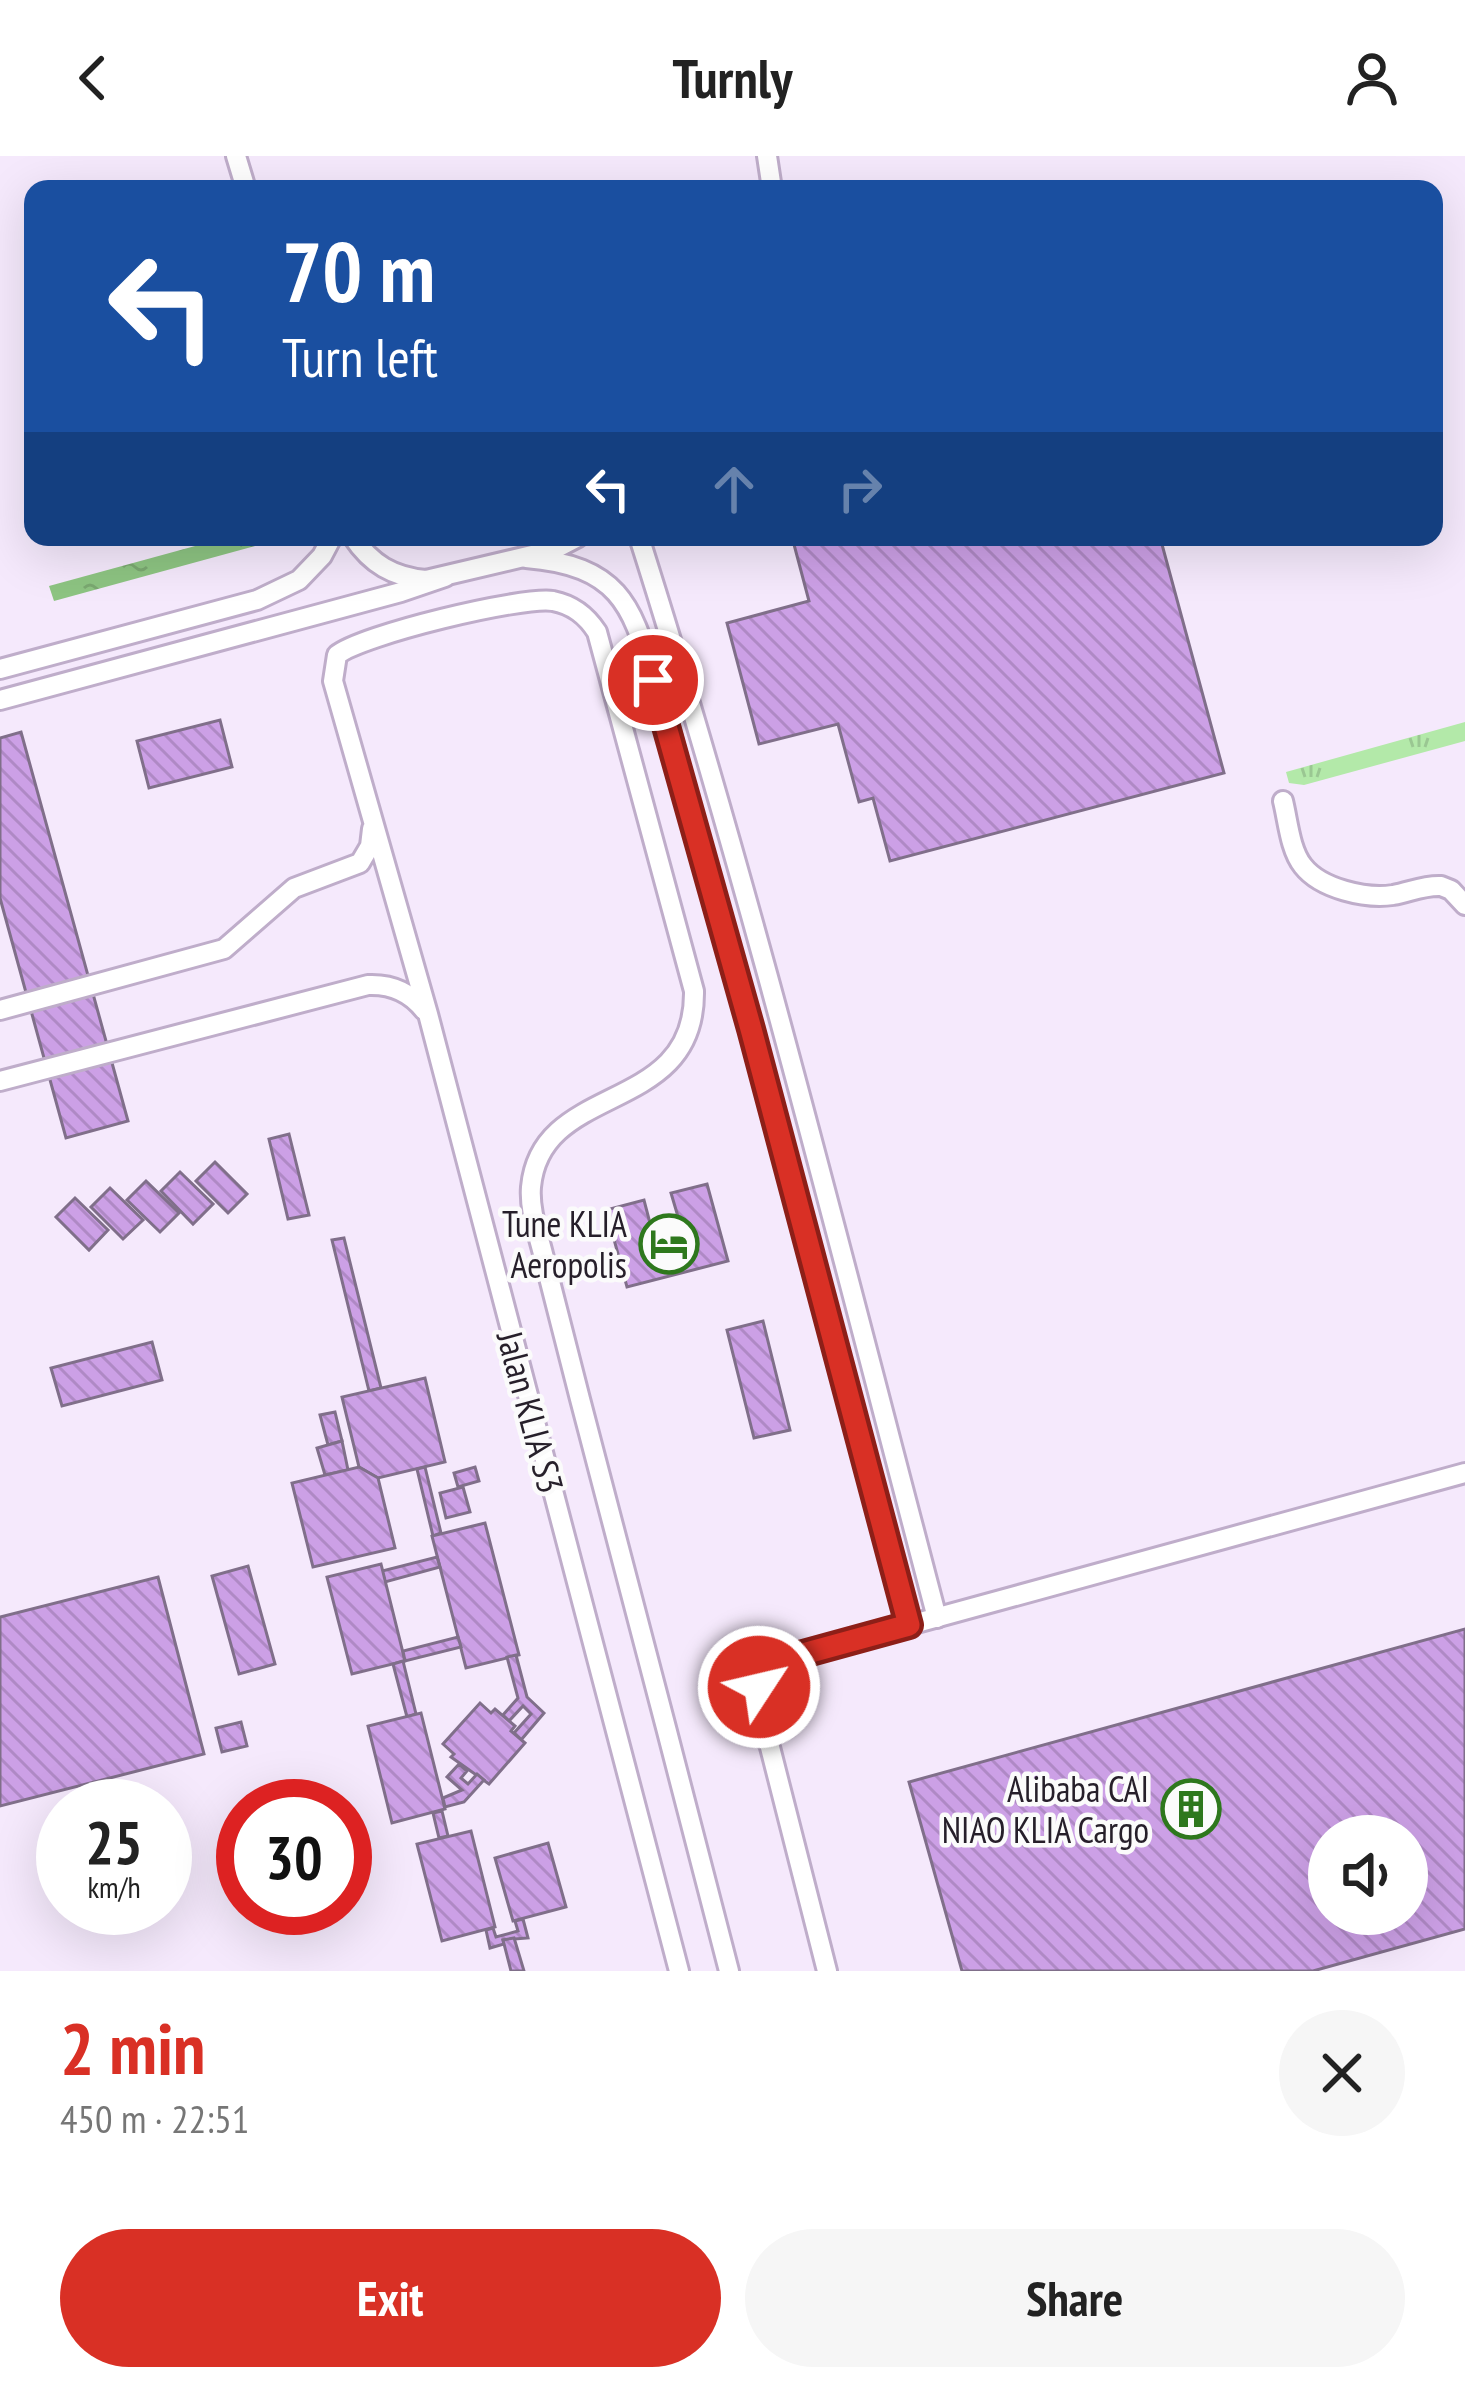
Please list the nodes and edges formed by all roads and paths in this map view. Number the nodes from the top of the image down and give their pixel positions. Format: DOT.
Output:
graph roads {
  1 [pos="326,546"];
  2 [pos="360,546"];
  3 [pos="564,546"];
  4 [pos="642,546"];
  5 [pos="526,558"];
  6 [pos="446,577"];
  7 [pos="0,670"];
  8 [pos="0,700"];
  9 [pos="1283,801"];
  10 [pos="372,817"];
  11 [pos="1465,905"];
  12 [pos="0,1010"];
  13 [pos="428,1015"];
  14 [pos="0,1081"];
  15 [pos="1465,1473"];
  16 [pos="937,1618"];
  17 [pos="909,1625"];
  18 [pos="679,1971"];
  19 [pos="729,1971"];
  20 [pos="827,1971"];
  1 -- 7 [label="street"];
  2 -- 6 [label="street"];
  3 -- 5 [label="street"];
  4 -- 16 [label="street"];
  5 -- 6 [label="street"];
  5 -- 17 [label="street"];
  6 -- 8 [label="street"];
  9 -- 11 [label="street"];
  10 -- 12 [label="street"];
  10 -- 13 [label="street, Jalan KLIA S3"];
  10 -- 19 [label="street, Jalan KLIA S3"];
  13 -- 14 [label="street"];
  13 -- 18 [label="street, Jalan KLIA S3"];
  15 -- 16 [label="street"];
  16 -- 17 [label="street"];
  17 -- 20 [label="street"];
}
